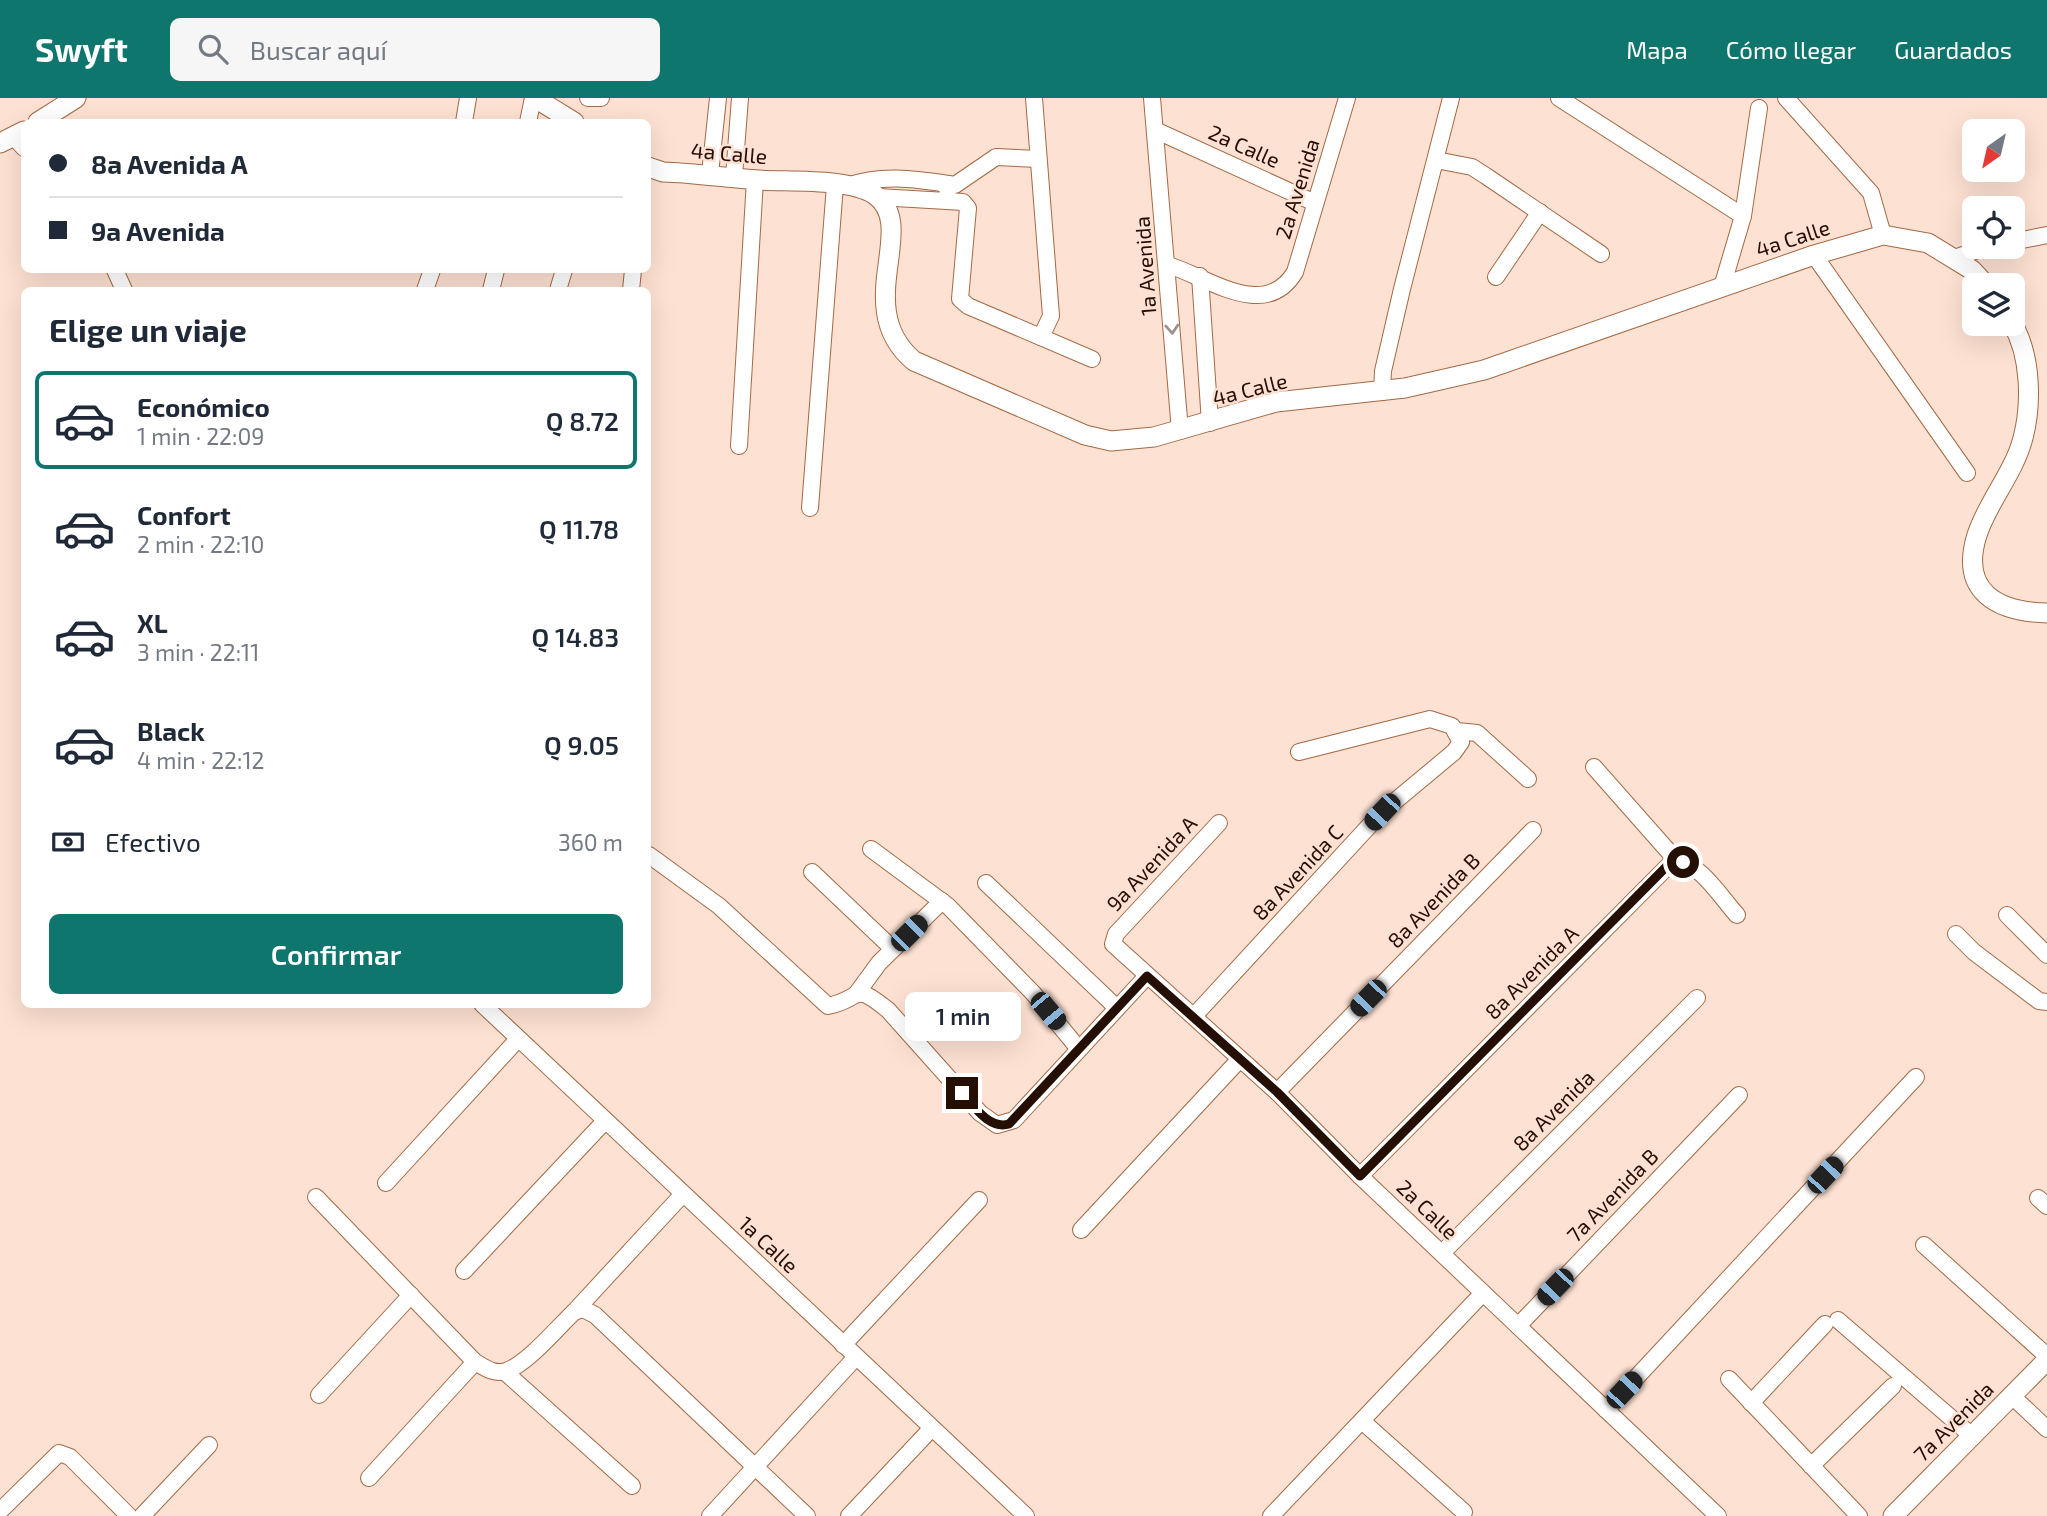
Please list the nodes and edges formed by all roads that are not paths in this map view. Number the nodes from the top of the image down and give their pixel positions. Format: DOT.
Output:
graph roads {
  1 [pos="76,98"];
  2 [pos="468,98"];
  3 [pos="534,98"];
  4 [pos="588,98"];
  5 [pos="601,98"];
  6 [pos="718,98"];
  7 [pos="740,98"];
  8 [pos="1034,98"];
  9 [pos="1152,98"];
  10 [pos="1347,98"];
  11 [pos="1451,98"];
  12 [pos="1559,98"];
  13 [pos="1786,98"];
  14 [pos="1759,108"];
  15 [pos="43,119"];
  16 [pos="464,119"];
  17 [pos="529,119"];
  18 [pos="569,119"];
  19 [pos="1155,130"];
  20 [pos="713,136"];
  21 [pos="738,136"];
  22 [pos="1038,159"];
  23 [pos="1436,160"];
  24 [pos="651,168"];
  25 [pos="709,174"];
  26 [pos="734,176"];
  27 [pos="755,180"];
  28 [pos="948,184"];
  29 [pos="842,185"];
  30 [pos="878,197"];
  31 [pos="947,201"];
  32 [pos="1315,203"];
  33 [pos="1540,212"];
  34 [pos="1743,216"];
  35 [pos="1883,235"];
  36 [pos="2047,235"];
  37 [pos="2025,239"];
  38 [pos="1601,254"];
  39 [pos="1814,255"];
  40 [pos="1962,255"];
  41 [pos="1954,258"];
  42 [pos="1168,265"];
  43 [pos="1975,273"];
  44 [pos="1200,276"];
  45 [pos="1496,277"];
  46 [pos="1722,287"];
  47 [pos="2018,336"];
  48 [pos="1041,337"];
  49 [pos="1092,359"];
  50 [pos="1381,392"];
  51 [pos="1210,423"];
  52 [pos="1180,431"];
  53 [pos="739,446"];
  54 [pos="1967,473"];
  55 [pos="810,508"];
  56 [pos="2047,613"];
  57 [pos="1457,731"];
  58 [pos="1299,751"];
  59 [pos="1594,767"];
  60 [pos="1528,779"];
  61 [pos="1219,823"];
  62 [pos="1533,830"];
  63 [pos="871,849"];
  64 [pos="651,856"];
  65 [pos="1677,861"];
  66 [pos="812,872"];
  67 [pos="986,883"];
  68 [pos="942,901"];
  69 [pos="1737,915"];
  70 [pos="2007,915"];
  71 [pos="1955,933"];
  72 [pos="1116,934"];
  73 [pos="893,949"];
  74 [pos="2047,955"];
  75 [pos="1147,976"];
  76 [pos="857,993"];
  77 [pos="1697,998"];
  78 [pos="2047,1002"];
  79 [pos="486,1008"];
  80 [pos="1117,1008"];
  81 [pos="1194,1016"];
  82 [pos="518,1039"];
  83 [pos="1078,1048"];
  84 [pos="1240,1059"];
  85 [pos="1916,1077"];
  86 [pos="1277,1092"];
  87 [pos="1739,1095"];
  88 [pos="605,1121"];
  89 [pos="1360,1176"];
  90 [pos="386,1183"];
  91 [pos="683,1194"];
  92 [pos="316,1197"];
  93 [pos="979,1200"];
  94 [pos="1081,1230"];
  95 [pos="1924,1245"];
  96 [pos="1442,1253"];
  97 [pos="464,1271"];
  98 [pos="1483,1293"];
  99 [pos="411,1295"];
  100 [pos="574,1312"];
  101 [pos="1518,1326"];
  102 [pos="843,1345"];
  103 [pos="856,1357"];
  104 [pos="2047,1358"];
  105 [pos="475,1362"];
  106 [pos="505,1372"];
  107 [pos="1729,1379"];
  108 [pos="1893,1386"];
  109 [pos="319,1395"];
  110 [pos="2012,1396"];
  111 [pos="1751,1403"];
  112 [pos="1606,1410"];
  113 [pos="1362,1421"];
  114 [pos="932,1428"];
  115 [pos="2047,1429"];
  116 [pos="1972,1436"];
  117 [pos="209,1445"];
  118 [pos="756,1466"];
  119 [pos="1811,1466"];
  120 [pos="369,1478"];
  121 [pos="632,1486"];
  122 [pos="0,1511"];
  123 [pos="1464,1512"];
  124 [pos="130,1516"];
  125 [pos="142,1516"];
  126 [pos="710,1516"];
  127 [pos="807,1516"];
  128 [pos="849,1516"];
  129 [pos="1026,1516"];
  130 [pos="1270,1516"];
  131 [pos="1718,1516"];
  132 [pos="1858,1516"];
  133 [pos="1893,1516"];
  1 -- 15 [label="street"];
  2 -- 16 [label="street"];
  3 -- 17 [label="street"];
  3 -- 18 [label="street"];
  4 -- 5 [label="street"];
  6 -- 20 [label="street"];
  7 -- 21 [label="street"];
  8 -- 22 [label="street"];
  9 -- 19 [label="street, 1a Avenida"];
  10 -- 32 [label="street, 2a Avenida"];
  11 -- 23 [label="street"];
  12 -- 34 [label="street"];
  13 -- 35 [label="street"];
  14 -- 34 [label="street"];
  19 -- 32 [label="street, 2a Calle"];
  19 -- 42 [label="street, 1a Avenida"];
  20 -- 21 [label="street"];
  20 -- 25 [label="street"];
  21 -- 26 [label="street"];
  22 -- 28 [label="street"];
  22 -- 48 [label="street"];
  23 -- 33 [label="street"];
  23 -- 50 [label="street"];
  24 -- 25 [label="street, 4a Calle"];
  25 -- 26 [label="street, 4a Calle"];
  26 -- 27 [label="street, 4a Calle"];
  27 -- 29 [label="street, 4a Calle"];
  27 -- 53 [label="street"];
  28 -- 29 [label="street"];
  28 -- 31 [label="street"];
  29 -- 30 [label="street, 4a Calle"];
  29 -- 55 [label="street"];
  30 -- 31 [label="street"];
  30 -- 52 [label="street, 4a Calle"];
  31 -- 48 [label="street"];
  32 -- 44 [label="street, 2a Avenida"];
  33 -- 38 [label="street"];
  33 -- 45 [label="street"];
  34 -- 46 [label="street"];
  35 -- 39 [label="street, 4a Calle"];
  35 -- 41 [label="street, 4a Calle"];
  36 -- 37 [label="street"];
  39 -- 46 [label="street, 4a Calle"];
  39 -- 54 [label="street"];
  40 -- 41 [label="street"];
  41 -- 43 [label="street, 4a Calle"];
  42 -- 44 [label="street"];
  42 -- 52 [label="street, 1a Avenida, one-way"];
  44 -- 51 [label="street"];
  46 -- 50 [label="street, 4a Calle"];
  47 -- 56 [label="street"];
  48 -- 49 [label="street"];
  50 -- 51 [label="street, 4a Calle"];
  51 -- 52 [label="street, 4a Calle"];
  57 -- 58 [label="street"];
  57 -- 60 [label="street"];
  57 -- 81 [label="street, 8a Avenida C"];
  59 -- 65 [label="street"];
  61 -- 72 [label="street, 9a Avenida A"];
  62 -- 86 [label="street, 8a Avenida B"];
  63 -- 68 [label="street"];
  64 -- 76 [label="street"];
  65 -- 69 [label="street"];
  65 -- 89 [label="street, 8a Avenida A"];
  66 -- 73 [label="street"];
  67 -- 80 [label="street"];
  68 -- 73 [label="street"];
  68 -- 83 [label="street"];
  70 -- 74 [label="street"];
  71 -- 78 [label="street"];
  72 -- 75 [label="street, 2a Calle"];
  73 -- 76 [label="street"];
  75 -- 80 [label="street"];
  75 -- 81 [label="street, 2a Calle"];
  76 -- 83 [label="street"];
  77 -- 96 [label="street, 8a Avenida"];
  79 -- 82 [label="street, 1a Calle"];
  80 -- 83 [label="street"];
  81 -- 84 [label="street, 2a Calle"];
  82 -- 88 [label="street, 1a Calle"];
  82 -- 90 [label="street"];
  84 -- 86 [label="street, 2a Calle"];
  84 -- 94 [label="street"];
  85 -- 112 [label="street"];
  86 -- 89 [label="street, 2a Calle"];
  87 -- 101 [label="street, 7a Avenida B"];
  88 -- 91 [label="street, 1a Calle"];
  88 -- 97 [label="street"];
  89 -- 96 [label="street, 2a Calle"];
  91 -- 100 [label="street"];
  91 -- 102 [label="street, 1a Calle"];
  92 -- 99 [label="street"];
  93 -- 102 [label="street"];
  95 -- 104 [label="street"];
  96 -- 98 [label="street, 2a Calle"];
  98 -- 101 [label="street, 2a Calle"];
  98 -- 113 [label="street"];
  99 -- 105 [label="street"];
  99 -- 109 [label="street"];
  100 -- 106 [label="street"];
  100 -- 118 [label="street"];
  101 -- 112 [label="street, 2a Calle"];
  102 -- 103 [label="street, 1a Calle"];
  103 -- 114 [label="street, 1a Calle"];
  103 -- 118 [label="street"];
  104 -- 110 [label="street, 7a Avenida"];
  105 -- 106 [label="street"];
  105 -- 120 [label="street"];
  106 -- 121 [label="street"];
  107 -- 111 [label="street"];
  108 -- 119 [label="street"];
  110 -- 115 [label="street"];
  110 -- 116 [label="street, 7a Avenida"];
  111 -- 116 [label="street"];
  111 -- 119 [label="street"];
  112 -- 131 [label="street, 2a Calle"];
  113 -- 123 [label="street"];
  113 -- 130 [label="street"];
  114 -- 128 [label="street"];
  114 -- 129 [label="street, 1a Calle"];
  116 -- 133 [label="street, 7a Avenida"];
  117 -- 125 [label="street"];
  118 -- 126 [label="street"];
  118 -- 127 [label="street"];
  119 -- 132 [label="street"];
  122 -- 124 [label="street"];
}
